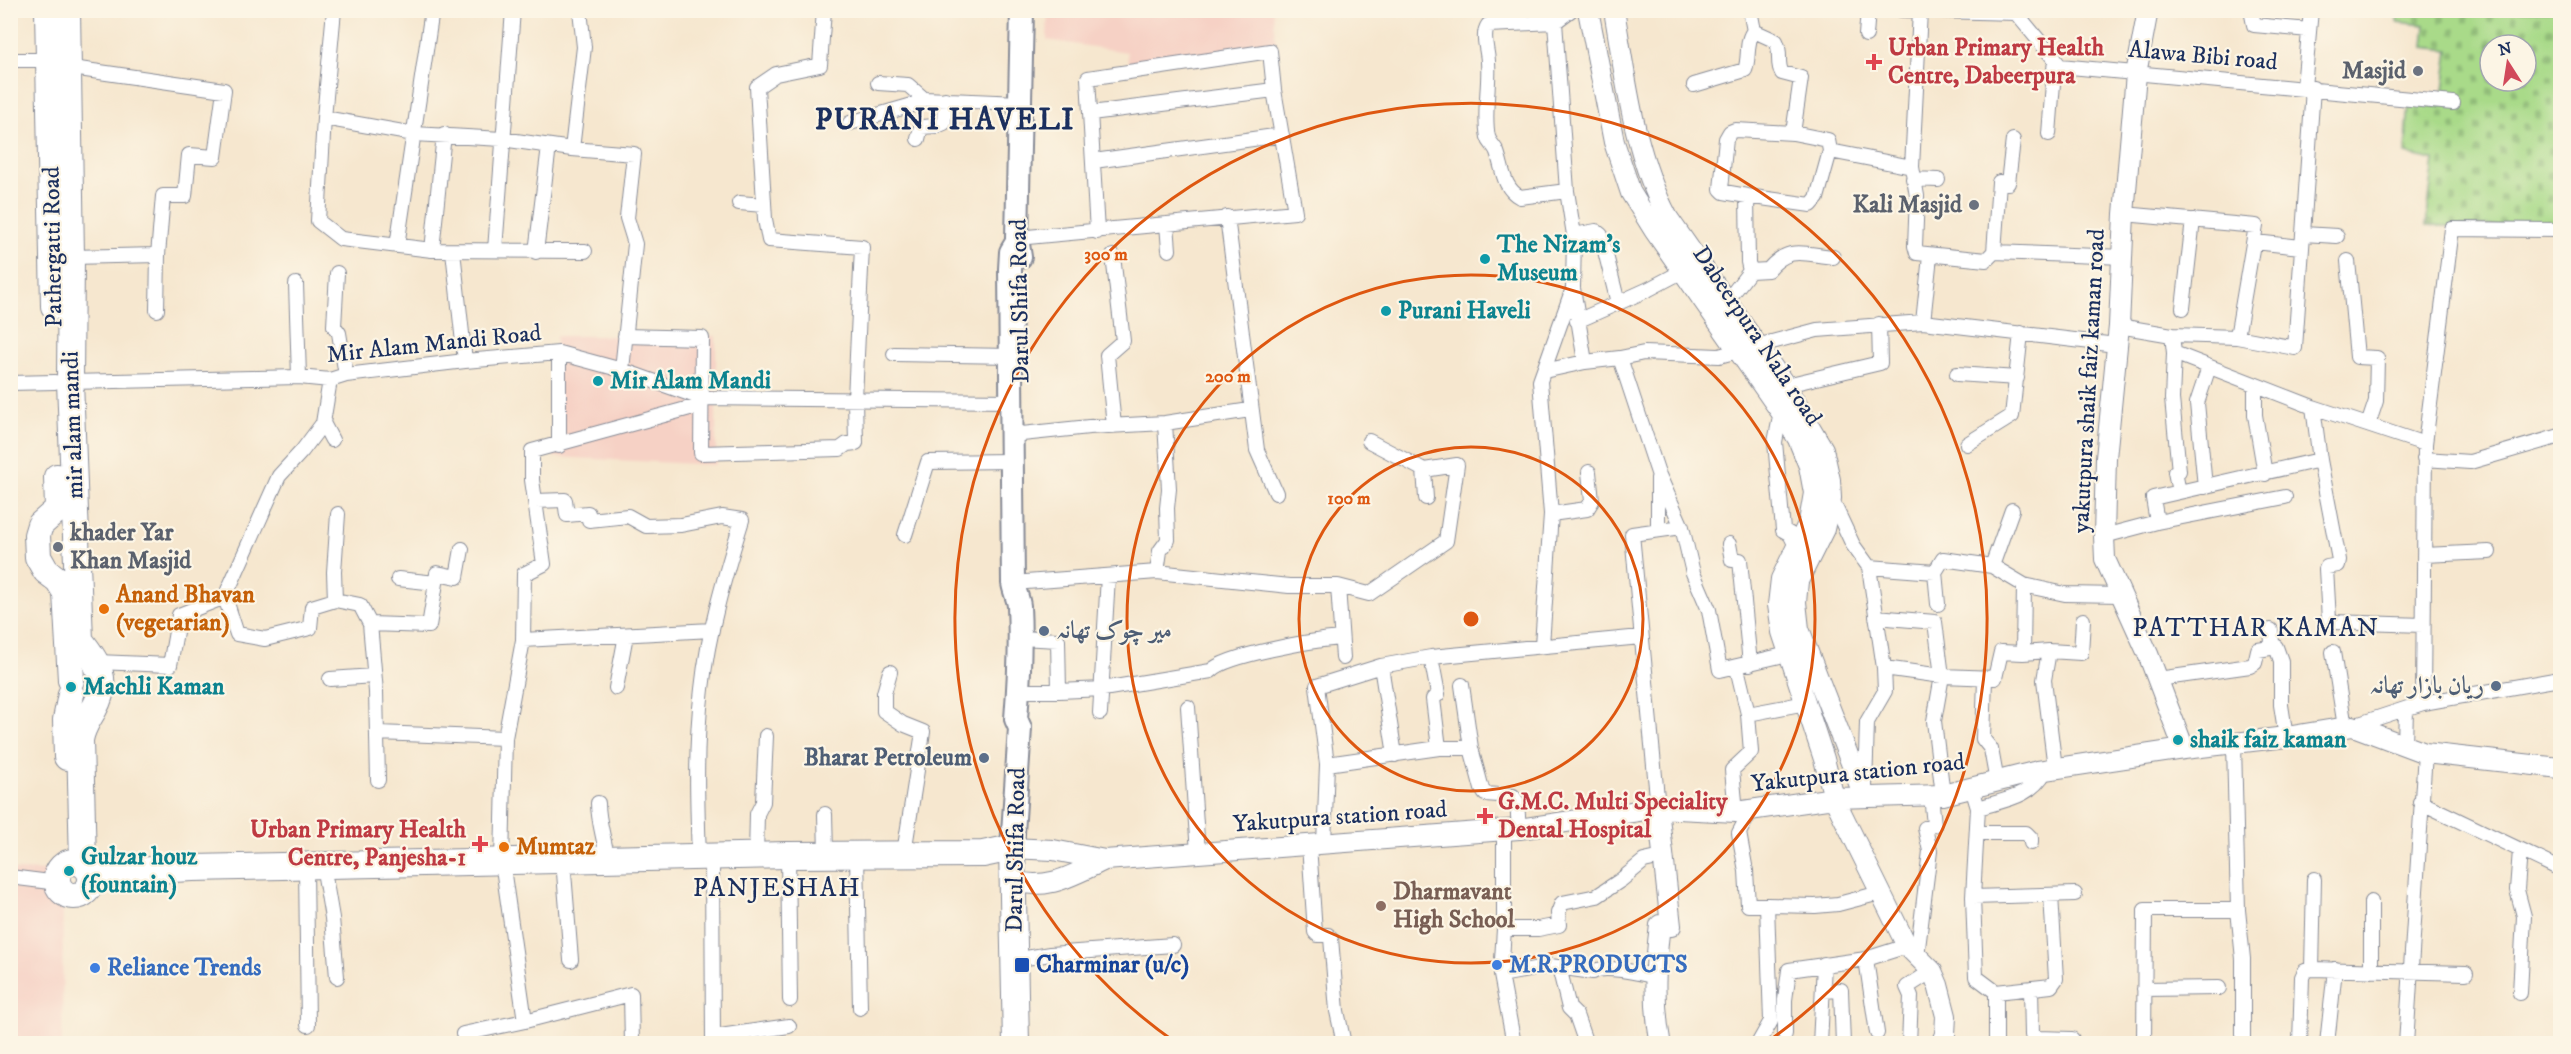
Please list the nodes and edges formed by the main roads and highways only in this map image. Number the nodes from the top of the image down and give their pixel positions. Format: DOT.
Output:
graph roads {
  1 [pos="48,10"];
  2 [pos="67,10"];
  3 [pos="1022,10"];
  4 [pos="59,62"];
  5 [pos="1017,240"];
  6 [pos="63,382"];
  7 [pos="66,507"];
  8 [pos="1020,590"];
  9 [pos="74,641"];
  10 [pos="1012,842"];
  11 [pos="983,854"];
  12 [pos="76,871"];
  13 [pos="1013,881"];
  14 [pos="1016,1044"];
  1 -- 4 [label="highway, Pathergatti Road"];
  2 -- 4 [label="highway, mir alam mandi"];
  3 -- 5 [label="main road, Darul Shifa Road"];
  4 -- 6 [label="highway, Pathergatti Road"];
  4 -- 6 [label="highway, mir alam mandi"];
  5 -- 8 [label="main road, Darul Shifa Road"];
  5 -- 8 [label="main road"];
  6 -- 7 [label="highway, Pathergatti Road"];
  7 -- 9 [label="highway, mir alam mandi"];
  7 -- 9 [label="highway"];
  8 -- 10 [label="main road, Darul Shifa Road"];
  9 -- 12 [label="highway"];
  9 -- 12 [label="highway"];
  10 -- 11 [label="highway"];
  10 -- 13 [label="highway, Darul Shifa Road"];
  11 -- 12 [label="highway"];
  11 -- 13 [label="highway"];
  13 -- 14 [label="highway, Darul Shifa Road"];
}
